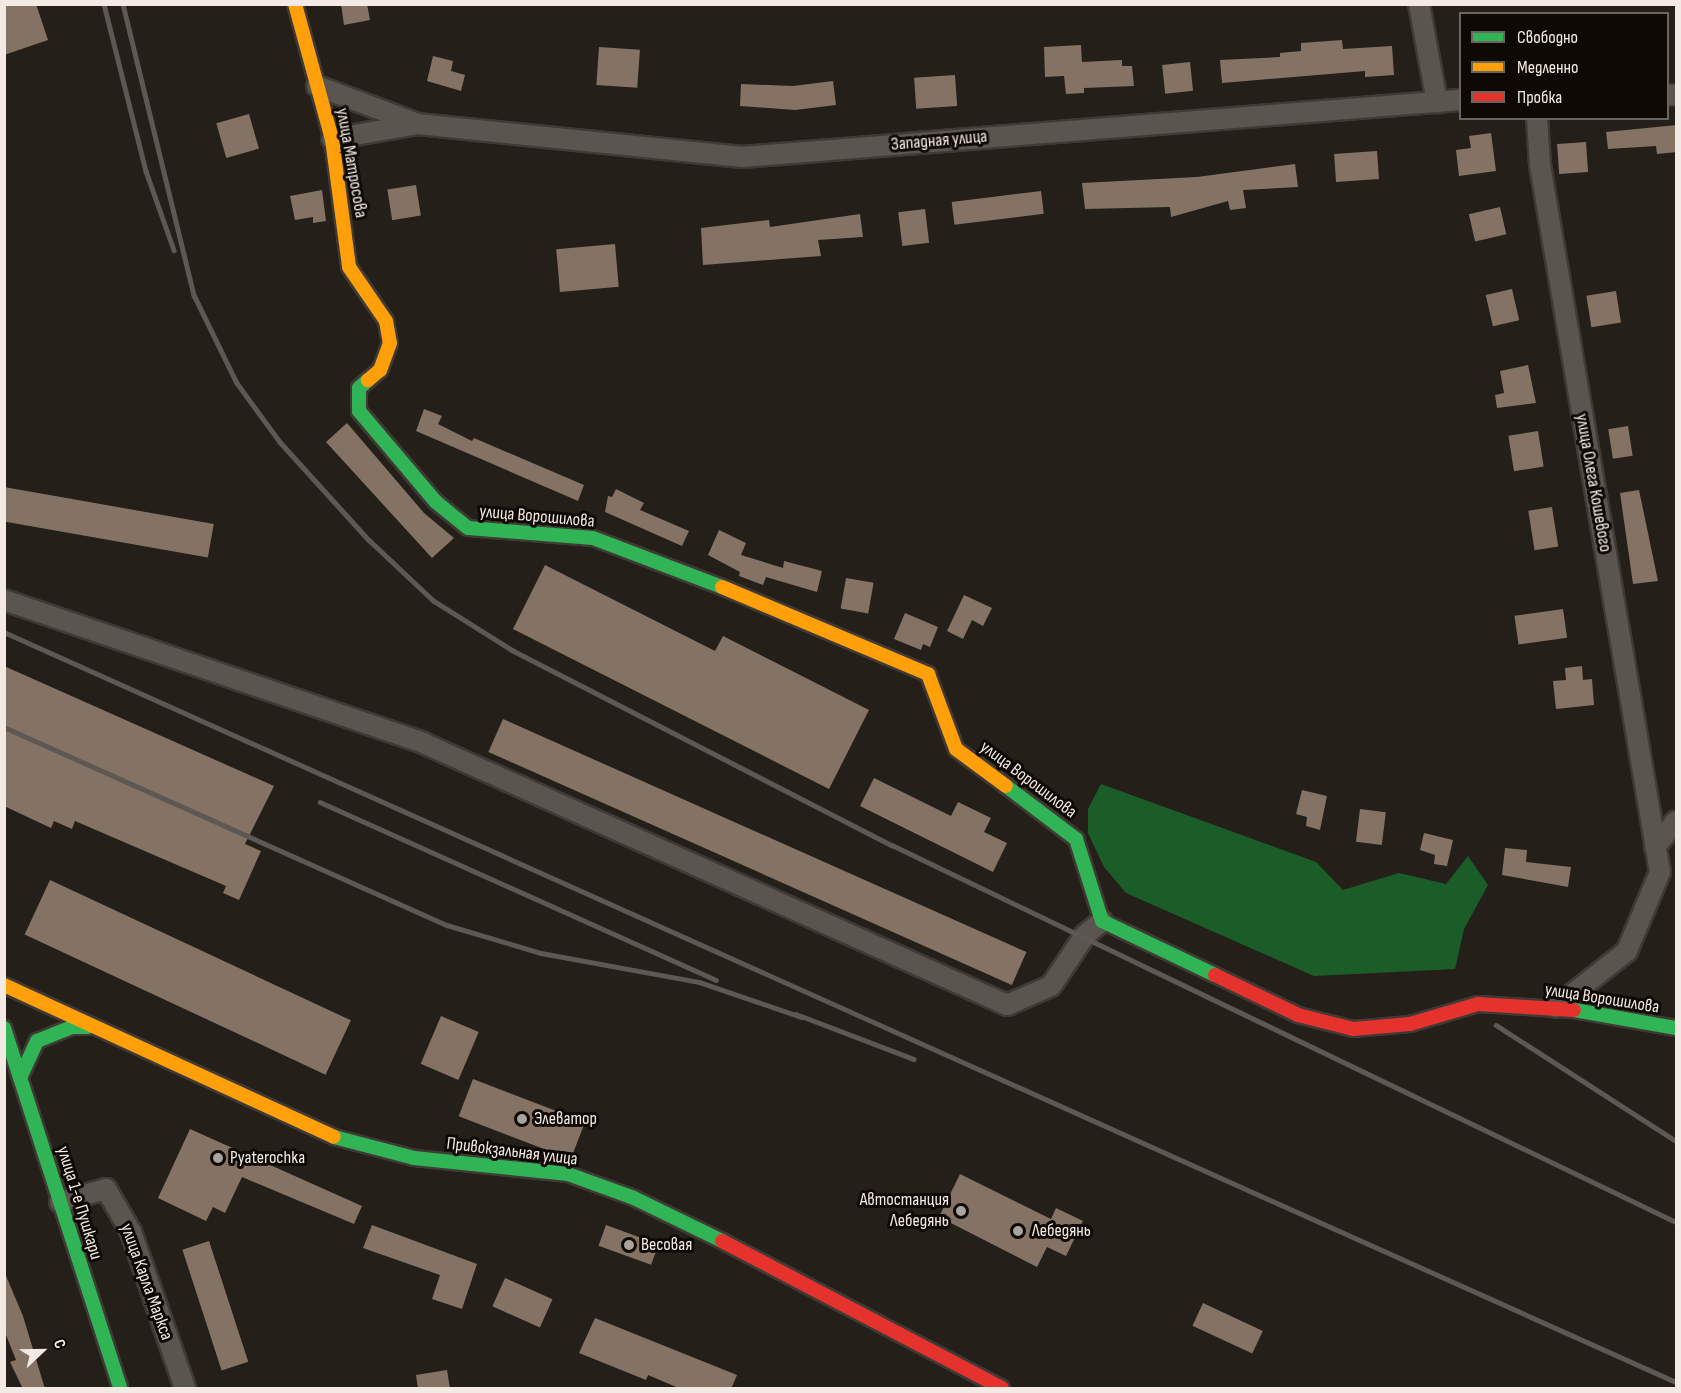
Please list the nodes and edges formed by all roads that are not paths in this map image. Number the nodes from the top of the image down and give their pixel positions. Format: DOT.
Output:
graph roads {
  1 [pos="295,4"];
  2 [pos="1419,4"];
  3 [pos="317,86"];
  4 [pos="1459,100"];
  5 [pos="1437,102"];
  6 [pos="1537,120"];
  7 [pos="418,124"];
  8 [pos="332,139"];
  9 [pos="386,321"];
  10 [pos="4,600"];
  11 [pos="1677,821"];
  12 [pos="1655,847"];
  13 [pos="1102,921"];
  14 [pos="4,985"];
  15 [pos="1556,1007"];
  16 [pos="88,1027"];
  17 [pos="4,1028"];
  18 [pos="1677,1028"];
  19 [pos="20,1078"];
  20 [pos="60,1202"];
  21 [pos="120,1389"];
  22 [pos="185,1389"];
  23 [pos="1002,1389"];
  1 -- 3 [label="street, улица Матросова"];
  2 -- 5 [label="street"];
  3 -- 7 [label="street"];
  3 -- 8 [label="street, улица Матросова"];
  4 -- 5 [label="street, Западная улица"];
  5 -- 7 [label="street, Западная улица"];
  6 -- 12 [label="street, улица Олега Кошевого"];
  7 -- 8 [label="street"];
  8 -- 9 [label="street, улица Матросова"];
  9 -- 13 [label="street, улица Ворошилова"];
  10 -- 13 [label="street"];
  11 -- 12 [label="street"];
  12 -- 15 [label="street, улица Олега Кошевого"];
  13 -- 15 [label="street, улица Ворошилова"];
  14 -- 16 [label="street, Привокзальная улица"];
  15 -- 18 [label="street, улица Ворошилова"];
  16 -- 19 [label="street"];
  16 -- 23 [label="street, Привокзальная улица"];
  17 -- 19 [label="street, улица 1-е Пушкари"];
  19 -- 20 [label="street, улица 1-е Пушкари"];
  20 -- 21 [label="street, улица 1-е Пушкари"];
  20 -- 22 [label="street, улица Карла Маркса"];
}
